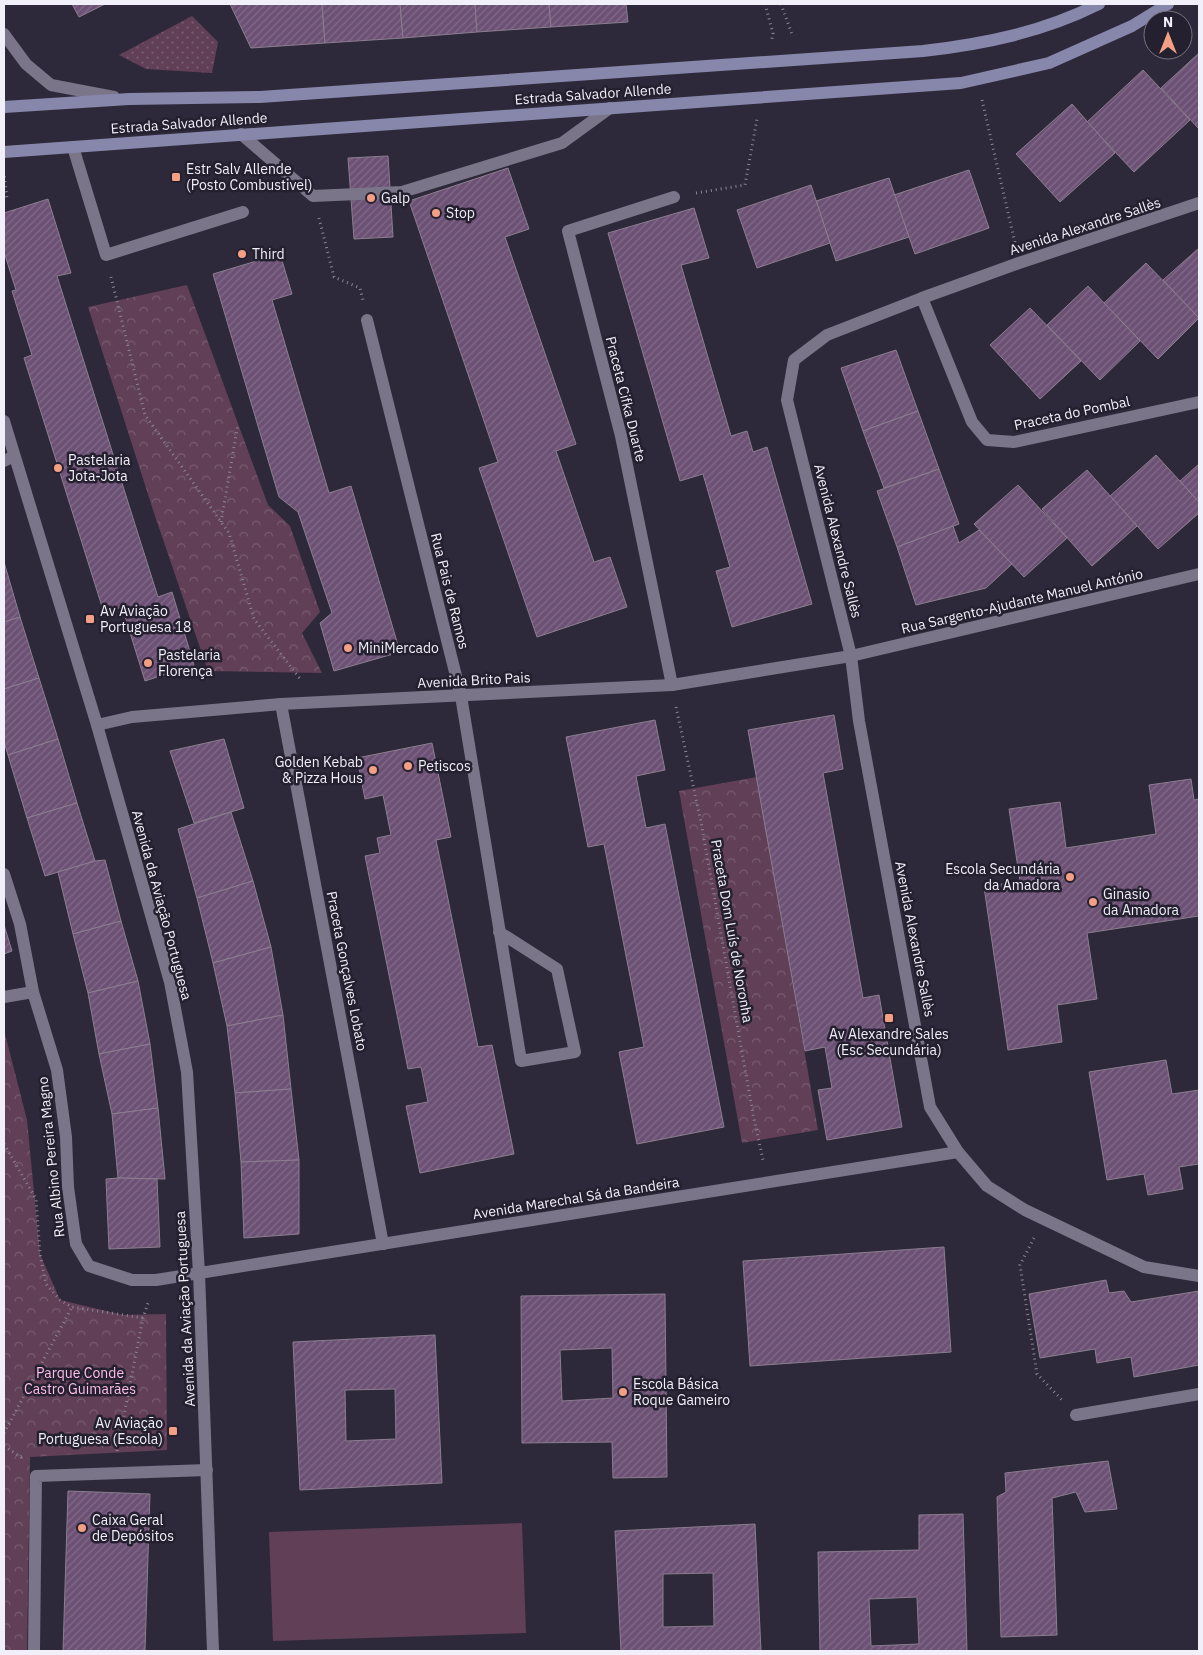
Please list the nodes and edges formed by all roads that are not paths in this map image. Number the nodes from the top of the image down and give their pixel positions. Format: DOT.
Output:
graph roads {
  1 [pos="1100,4"];
  2 [pos="1168,4"];
  3 [pos="4,34"];
  4 [pos="129,100"];
  5 [pos="4,107"];
  6 [pos="610,108"];
  7 [pos="241,134"];
  8 [pos="73,147"];
  9 [pos="4,152"];
  10 [pos="674,197"];
  11 [pos="1199,203"];
  12 [pos="243,212"];
  13 [pos="922,298"];
  14 [pos="367,320"];
  15 [pos="1199,402"];
  16 [pos="4,421"];
  17 [pos="9,459"];
  18 [pos="1199,574"];
  19 [pos="852,656"];
  20 [pos="672,684"];
  21 [pos="461,696"];
  22 [pos="282,704"];
  23 [pos="97,724"];
  24 [pos="4,874"];
  25 [pos="499,932"];
  26 [pos="34,992"];
  27 [pos="4,998"];
  28 [pos="958,1152"];
  29 [pos="383,1244"];
  30 [pos="199,1273"];
  31 [pos="1199,1276"];
  32 [pos="1199,1394"];
  33 [pos="1076,1415"];
  34 [pos="207,1470"];
  35 [pos="34,1651"];
  36 [pos="213,1651"];
  1 -- 4 [label="main road, Estrada Salvador Allende"];
  2 -- 6 [label="main road, Estrada Salvador Allende"];
  3 -- 4 [label="street"];
  4 -- 5 [label="main road, Estrada Salvador Allende"];
  6 -- 7 [label="main road, Estrada Salvador Allende"];
  6 -- 7 [label="street"];
  7 -- 8 [label="main road, Estrada Salvador Allende"];
  8 -- 9 [label="main road, Estrada Salvador Allende"];
  8 -- 12 [label="street"];
  10 -- 20 [label="street, Praceta Cifka Duarte"];
  11 -- 13 [label="street, Avenida Alexandre Sallès"];
  13 -- 15 [label="street, Praceta do Pombal"];
  13 -- 19 [label="street, Avenida Alexandre Sallès"];
  14 -- 21 [label="street, Rua Pais de Ramos"];
  16 -- 17 [label="street, Avenida da Aviação Portuguesa"];
  17 -- 23 [label="street, Avenida da Aviação Portuguesa"];
  18 -- 19 [label="street, Rua Sargento-Ajudante Manuel António"];
  19 -- 20 [label="street, Avenida Brito Pais"];
  19 -- 28 [label="street, Avenida Alexandre Sallès"];
  20 -- 21 [label="street, Avenida Brito Pais"];
  21 -- 22 [label="street, Avenida Brito Pais"];
  21 -- 25 [label="street, Rua Pais de Ramos"];
  22 -- 23 [label="street, Avenida Brito Pais"];
  22 -- 29 [label="street, Praceta Gonçalves Lobato"];
  23 -- 30 [label="street, Avenida da Aviação Portuguesa"];
  24 -- 26 [label="street, Rua Albino Pereira Magno"];
  25 -- 25 [label="street, Rua Pais de Ramos"];
  26 -- 27 [label="street"];
  26 -- 30 [label="street, Rua Albino Pereira Magno"];
  28 -- 29 [label="street, Avenida Marechal Sá da Bandeira"];
  28 -- 31 [label="street, Avenida Alexandre Sallès"];
  29 -- 30 [label="street, Avenida Marechal Sá da Bandeira"];
  30 -- 34 [label="street, Avenida da Aviação Portuguesa"];
  32 -- 33 [label="street"];
  34 -- 35 [label="street"];
  34 -- 36 [label="street, Avenida da Aviação Portuguesa"];
}
